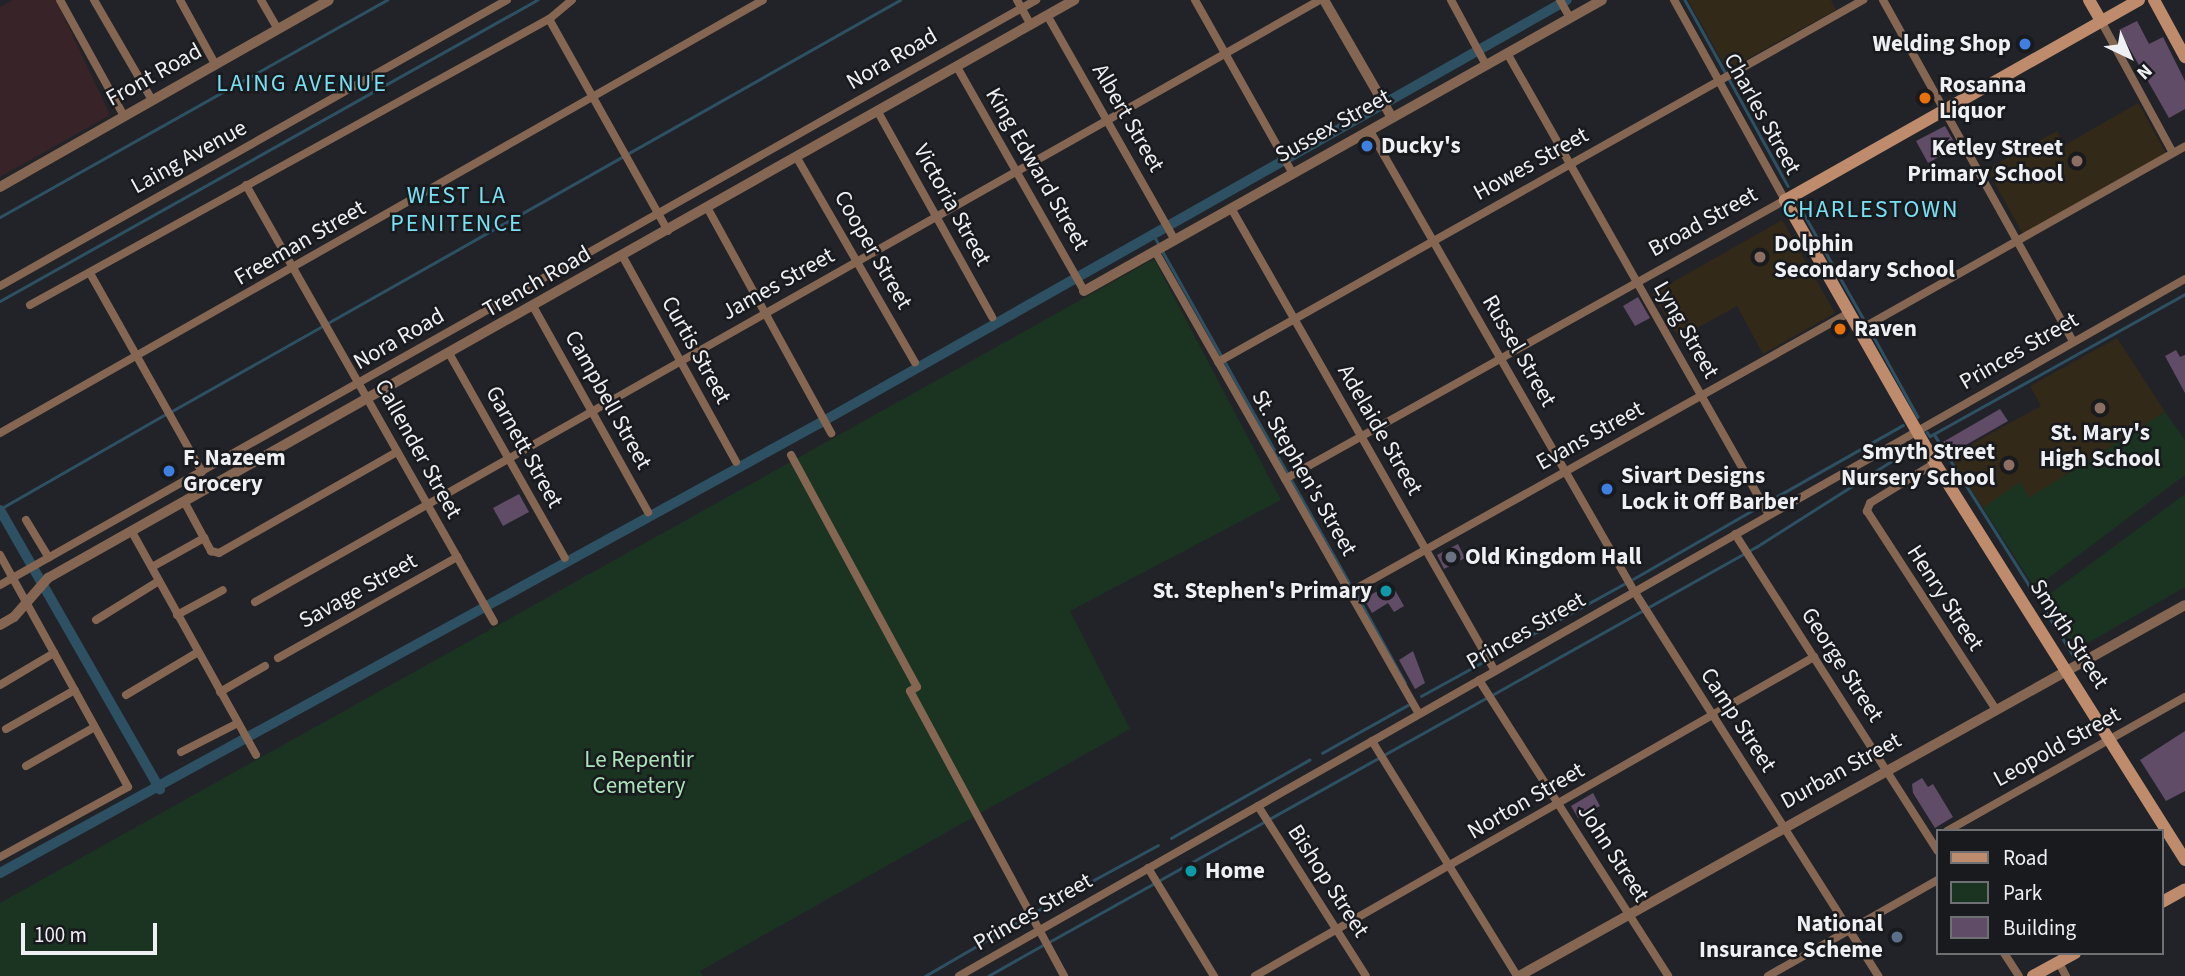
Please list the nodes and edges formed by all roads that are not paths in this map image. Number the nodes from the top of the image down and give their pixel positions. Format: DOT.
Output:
graph roads {
  1 [pos="60,0"];
  2 [pos="94,0"];
  3 [pos="180,0"];
  4 [pos="261,0"];
  5 [pos="329,0"];
  6 [pos="507,0"];
  7 [pos="572,0"];
  8 [pos="763,0"];
  9 [pos="1035,0"];
  10 [pos="1074,0"];
  11 [pos="1195,0"];
  12 [pos="1322,0"];
  13 [pos="1451,0"];
  14 [pos="1560,0"];
  15 [pos="1602,0"];
  16 [pos="1674,0"];
  17 [pos="1863,0"];
  18 [pos="1883,0"];
  19 [pos="2089,0"];
  20 [pos="2139,0"];
  21 [pos="2154,0"];
  22 [pos="1020,4"];
  23 [pos="1047,15"];
  24 [pos="1568,15"];
  25 [pos="549,19"];
  26 [pos="2101,21"];
  27 [pos="1031,25"];
  28 [pos="278,29"];
  29 [pos="1226,52"];
  30 [pos="1507,53"];
  31 [pos="2185,57"];
  32 [pos="1484,61"];
  33 [pos="215,64"];
  34 [pos="957,67"];
  35 [pos="1719,81"];
  36 [pos="592,98"];
  37 [pos="152,100"];
  38 [pos="1944,110"];
  39 [pos="878,112"];
  40 [pos="1389,114"];
  41 [pos="124,116"];
  42 [pos="1107,120"];
  43 [pos="1370,131"];
  44 [pos="2185,146"];
  45 [pos="2173,153"];
  46 [pos="797,158"];
  47 [pos="1570,164"];
  48 [pos="1016,172"];
  49 [pos="1292,172"];
  50 [pos="246,185"];
  51 [pos="0,187"];
  52 [pos="1786,200"];
  53 [pos="1231,208"];
  54 [pos="708,209"];
  55 [pos="659,214"];
  56 [pos="937,216"];
  57 [pos="668,231"];
  58 [pos="1175,240"];
  59 [pos="1433,241"];
  60 [pos="2017,241"];
  61 [pos="1155,251"];
  62 [pos="623,257"];
  63 [pos="857,262"];
  64 [pos="294,269"];
  65 [pos="91,275"];
  66 [pos="2185,279"];
  67 [pos="1637,283"];
  68 [pos="0,286"];
  69 [pos="1084,291"];
  70 [pos="30,305"];
  71 [pos="534,308"];
  72 [pos="765,313"];
  73 [pos="1849,313"];
  74 [pos="992,317"];
  75 [pos="1294,319"];
  76 [pos="1859,330"];
  77 [pos="2073,342"];
  78 [pos="450,355"];
  79 [pos="137,358"];
  80 [pos="1501,358"];
  81 [pos="681,361"];
  82 [pos="915,362"];
  83 [pos="1218,362"];
  84 [pos="359,384"];
  85 [pos="1701,396"];
  86 [pos="369,402"];
  87 [pos="592,411"];
  88 [pos="1916,431"];
  89 [pos="0,433"];
  90 [pos="831,433"];
  91 [pos="1361,437"];
  92 [pos="397,452"];
  93 [pos="791,455"];
  94 [pos="508,459"];
  95 [pos="736,462"];
  96 [pos="1935,463"];
  97 [pos="202,472"];
  98 [pos="1565,472"];
  99 [pos="1285,479"];
  100 [pos="185,503"];
  101 [pos="427,505"];
  102 [pos="648,512"];
  103 [pos="1769,515"];
  104 [pos="26,520"];
  105 [pos="132,532"];
  106 [pos="1735,534"];
  107 [pos="204,538"];
  108 [pos="1426,550"];
  109 [pos="0,555"];
  110 [pos="457,557"];
  111 [pos="48,558"];
  112 [pos="565,558"];
  113 [pos="152,567"];
  114 [pos="13,578"];
  115 [pos="159,581"];
  116 [pos="0,585"];
  117 [pos="223,590"];
  118 [pos="1634,591"];
  119 [pos="1350,592"];
  120 [pos="256,602"];
  121 [pos="26,603"];
  122 [pos="2185,605"];
  123 [pos="177,615"];
  124 [pos="96,620"];
  125 [pos="492,620"];
  126 [pos="0,625"];
  127 [pos="198,652"];
  128 [pos="54,653"];
  129 [pos="1814,657"];
  130 [pos="278,658"];
  131 [pos="265,666"];
  132 [pos="2068,670"];
  133 [pos="1495,671"];
  134 [pos="1479,680"];
  135 [pos="0,685"];
  136 [pos="75,690"];
  137 [pos="220,692"];
  138 [pos="126,695"];
  139 [pos="2185,697"];
  140 [pos="1996,710"];
  141 [pos="1419,714"];
  142 [pos="1712,715"];
  143 [pos="238,723"];
  144 [pos="95,727"];
  145 [pos="6,729"];
  146 [pos="2111,739"];
  147 [pos="1374,745"];
  148 [pos="181,752"];
  149 [pos="256,755"];
  150 [pos="26,766"];
  151 [pos="1886,770"];
  152 [pos="1559,805"];
  153 [pos="1260,810"];
  154 [pos="1784,827"];
  155 [pos="1951,829"];
  156 [pos="1935,838"];
  157 [pos="0,857"];
  158 [pos="2185,860"];
  159 [pos="1448,868"];
  160 [pos="1150,872"];
  161 [pos="1937,881"];
  162 [pos="2185,889"];
  163 [pos="2164,901"];
  164 [pos="1629,914"];
  165 [pos="1337,930"];
  166 [pos="1849,930"];
  167 [pos="1039,935"];
  168 [pos="2005,955"];
  169 [pos="2071,955"];
  170 [pos="2059,962"];
  171 [pos="959,976"];
  172 [pos="1064,976"];
  173 [pos="1213,976"];
  174 [pos="1255,976"];
  175 [pos="1366,976"];
  176 [pos="1518,976"];
  177 [pos="1668,976"];
  178 [pos="1768,976"];
  179 [pos="1878,976"];
  180 [pos="2019,976"];
  181 [pos="2033,976"];
  182 [pos="2066,976"];
  1 -- 41 [label="street"];
  2 -- 37 [label="street"];
  3 -- 33 [label="street"];
  4 -- 28 [label="street"];
  5 -- 28 [label="street, Front Road"];
  6 -- 68 [label="street, Laing Avenue"];
  7 -- 25 [label="street"];
  8 -- 36 [label="street, Freeman Street"];
  9 -- 22 [label="street, Nora Road"];
  10 -- 23 [label="street, Trench Road"];
  11 -- 29 [label="street"];
  12 -- 29 [label="street, James Street"];
  12 -- 40 [label="street"];
  13 -- 32 [label="street"];
  14 -- 24 [label="street"];
  15 -- 24 [label="street, Sussex Street"];
  16 -- 35 [label="street, Charles Street"];
  17 -- 35 [label="street, Howes Street"];
  18 -- 38 [label="street"];
  19 -- 26 [label="main road"];
  20 -- 26 [label="main road, Broad Street"];
  21 -- 31 [label="main road"];
  22 -- 27 [label="street"];
  22 -- 55 [label="street, Nora Road"];
  23 -- 27 [label="street, Trench Road"];
  23 -- 42 [label="street, Albert Street"];
  24 -- 30 [label="street, Sussex Street"];
  25 -- 36 [label="street"];
  25 -- 50 [label="street"];
  26 -- 38 [label="main road, Broad Street"];
  26 -- 45 [label="street"];
  27 -- 34 [label="street, Trench Road"];
  28 -- 33 [label="street, Front Road"];
  29 -- 42 [label="street, James Street"];
  29 -- 49 [label="street"];
  30 -- 32 [label="street, Sussex Street"];
  30 -- 47 [label="street, Lyng Street"];
  32 -- 40 [label="street, Sussex Street"];
  33 -- 37 [label="street, Front Road"];
  34 -- 39 [label="street, Trench Road"];
  34 -- 48 [label="street, King Edward Street"];
  35 -- 47 [label="street, Howes Street"];
  35 -- 52 [label="street, Charles Street"];
  36 -- 55 [label="street"];
  36 -- 64 [label="street, Freeman Street"];
  37 -- 41 [label="street, Front Road"];
  38 -- 52 [label="main road, Broad Street"];
  38 -- 60 [label="street"];
  39 -- 46 [label="street, Trench Road"];
  39 -- 56 [label="street, Victoria Street"];
  40 -- 43 [label="street, Sussex Street"];
  41 -- 51 [label="street, Front Road"];
  42 -- 48 [label="street, James Street"];
  42 -- 58 [label="street, Albert Street"];
  43 -- 49 [label="street, Sussex Street"];
  43 -- 59 [label="street, Russel Street"];
  44 -- 45 [label="street"];
  45 -- 60 [label="street"];
  46 -- 54 [label="street, Trench Road"];
  46 -- 63 [label="street, Cooper Street"];
  47 -- 59 [label="street, Howes Street"];
  47 -- 67 [label="street, Lyng Street"];
  48 -- 56 [label="street, James Street"];
  48 -- 69 [label="street, King Edward Street"];
  49 -- 53 [label="street, Sussex Street"];
  50 -- 64 [label="street, Callender Street"];
  50 -- 65 [label="street"];
  52 -- 67 [label="street, Broad Street"];
  52 -- 73 [label="main road, Charles Street"];
  53 -- 58 [label="street, Sussex Street"];
  53 -- 75 [label="street, Adelaide Street"];
  54 -- 57 [label="street, Trench Road"];
  54 -- 72 [label="street"];
  55 -- 57 [label="street"];
  55 -- 84 [label="street, Nora Road"];
  56 -- 63 [label="street, James Street"];
  56 -- 74 [label="street, Victoria Street"];
  57 -- 62 [label="street, Trench Road"];
  58 -- 61 [label="street, Sussex Street"];
  59 -- 75 [label="street, Howes Street"];
  59 -- 80 [label="street, Russel Street"];
  60 -- 76 [label="street"];
  60 -- 77 [label="street"];
  61 -- 69 [label="street, Sussex Street"];
  61 -- 83 [label="street, St. Stephen's Street"];
  62 -- 71 [label="street, Trench Road"];
  62 -- 81 [label="street, Curtis Street"];
  63 -- 72 [label="street, James Street"];
  63 -- 82 [label="street, Cooper Street"];
  64 -- 79 [label="street, Freeman Street"];
  64 -- 84 [label="street, Callender Street"];
  65 -- 70 [label="street"];
  65 -- 79 [label="street"];
  66 -- 77 [label="street, Princes Street"];
  67 -- 80 [label="street, Broad Street"];
  67 -- 85 [label="street, Lyng Street"];
  71 -- 78 [label="street, Trench Road"];
  71 -- 87 [label="street, Campbell Street"];
  72 -- 81 [label="street, James Street"];
  72 -- 90 [label="street"];
  73 -- 76 [label="main road, Charles Street"];
  73 -- 85 [label="street, Evans Street"];
  75 -- 83 [label="street, Howes Street"];
  75 -- 91 [label="street, Adelaide Street"];
  76 -- 88 [label="main road, Charles Street"];
  77 -- 88 [label="street, Princes Street"];
  78 -- 86 [label="street, Trench Road"];
  78 -- 94 [label="street, Garnett Street"];
  79 -- 89 [label="street, Freeman Street"];
  79 -- 97 [label="street"];
  80 -- 91 [label="street, Broad Street"];
  80 -- 98 [label="street, Russel Street"];
  81 -- 87 [label="street, James Street"];
  81 -- 95 [label="street, Curtis Street"];
  83 -- 99 [label="street, St. Stephen's Street"];
  84 -- 86 [label="street, Callender Street"];
  84 -- 97 [label="street, Nora Road"];
  85 -- 98 [label="street, Evans Street"];
  85 -- 103 [label="street, Lyng Street"];
  86 -- 92 [label="street, Callender Street"];
  86 -- 100 [label="street, Trench Road"];
  87 -- 94 [label="street, James Street"];
  87 -- 102 [label="street, Campbell Street"];
  88 -- 96 [label="main road, Smyth Street"];
  88 -- 103 [label="street, Princes Street"];
  91 -- 99 [label="street, Broad Street"];
  91 -- 108 [label="street, Adelaide Street"];
  92 -- 101 [label="street, Callender Street"];
  92 -- 107 [label="street"];
  93 -- 167 [label="street"];
  94 -- 101 [label="street, James Street"];
  94 -- 112 [label="street, Garnett Street"];
  96 -- 132 [label="main road, Smyth Street"];
  96 -- 140 [label="street, Henry Street"];
  97 -- 111 [label="street, Nora Road"];
  98 -- 108 [label="street, Evans Street"];
  98 -- 118 [label="street, Russel Street"];
  99 -- 119 [label="street, St. Stephen's Street"];
  100 -- 105 [label="street, Trench Road"];
  100 -- 107 [label="street"];
  101 -- 110 [label="street, Callender Street"];
  101 -- 120 [label="street, James Street"];
  103 -- 106 [label="street, Princes Street"];
  104 -- 111 [label="street"];
  105 -- 113 [label="street"];
  105 -- 121 [label="street, Trench Road"];
  106 -- 118 [label="street, Princes Street"];
  106 -- 129 [label="street, George Street"];
  107 -- 113 [label="street"];
  108 -- 119 [label="street, Evans Street"];
  108 -- 133 [label="street, Adelaide Street"];
  109 -- 114 [label="street"];
  110 -- 125 [label="street, Callender Street"];
  110 -- 130 [label="street, Savage Street"];
  111 -- 114 [label="street, Nora Road"];
  113 -- 115 [label="street"];
  114 -- 116 [label="street, Nora Road"];
  114 -- 121 [label="street"];
  115 -- 123 [label="street"];
  115 -- 124 [label="street"];
  117 -- 123 [label="street"];
  118 -- 133 [label="street, Princes Street"];
  118 -- 142 [label="street, Camp Street"];
  119 -- 141 [label="street, St. Stephen's Street"];
  121 -- 126 [label="street, Trench Road"];
  121 -- 128 [label="street"];
  122 -- 132 [label="street, Durban Street"];
  123 -- 127 [label="street"];
  127 -- 137 [label="street"];
  127 -- 138 [label="street"];
  128 -- 135 [label="street"];
  128 -- 136 [label="street"];
  129 -- 142 [label="street, Norton Street"];
  129 -- 151 [label="street, George Street"];
  131 -- 137 [label="street"];
  132 -- 140 [label="street, Durban Street"];
  132 -- 146 [label="main road, Smyth Street"];
  133 -- 134 [label="street, Princes Street"];
  134 -- 141 [label="street, Princes Street"];
  134 -- 152 [label="street, John Street"];
  136 -- 144 [label="street"];
  136 -- 145 [label="street"];
  137 -- 143 [label="street"];
  139 -- 146 [label="street, Leopold Street"];
  140 -- 151 [label="street, Durban Street"];
  141 -- 147 [label="street, Princes Street"];
  142 -- 152 [label="street, Norton Street"];
  142 -- 154 [label="street, Camp Street"];
  143 -- 148 [label="street"];
  143 -- 149 [label="street"];
  144 -- 150 [label="street"];
  144 -- 157 [label="street"];
  146 -- 155 [label="street, Leopold Street"];
  146 -- 158 [label="main road, Smyth Street"];
  147 -- 153 [label="street, Princes Street"];
  147 -- 159 [label="street"];
  151 -- 154 [label="street, Durban Street"];
  151 -- 156 [label="street, George Street"];
  152 -- 159 [label="street, Norton Street"];
  152 -- 164 [label="street, John Street"];
  153 -- 160 [label="street, Princes Street"];
  153 -- 165 [label="street, Bishop Street"];
  154 -- 164 [label="street, Durban Street"];
  154 -- 166 [label="street, Camp Street"];
  159 -- 165 [label="street, Norton Street"];
  159 -- 176 [label="street"];
  160 -- 167 [label="street, Princes Street"];
  160 -- 173 [label="street"];
  161 -- 166 [label="street"];
  162 -- 163 [label="main road"];
  164 -- 176 [label="street, Durban Street"];
  164 -- 177 [label="street, John Street"];
  165 -- 174 [label="street, Norton Street"];
  165 -- 175 [label="street, Bishop Street"];
  166 -- 178 [label="street"];
  166 -- 179 [label="street, Camp Street"];
  167 -- 171 [label="street, Princes Street"];
  167 -- 172 [label="street"];
  168 -- 180 [label="street"];
  169 -- 170 [label="main road"];
  170 -- 181 [label="main road"];
  170 -- 182 [label="street"];
}
